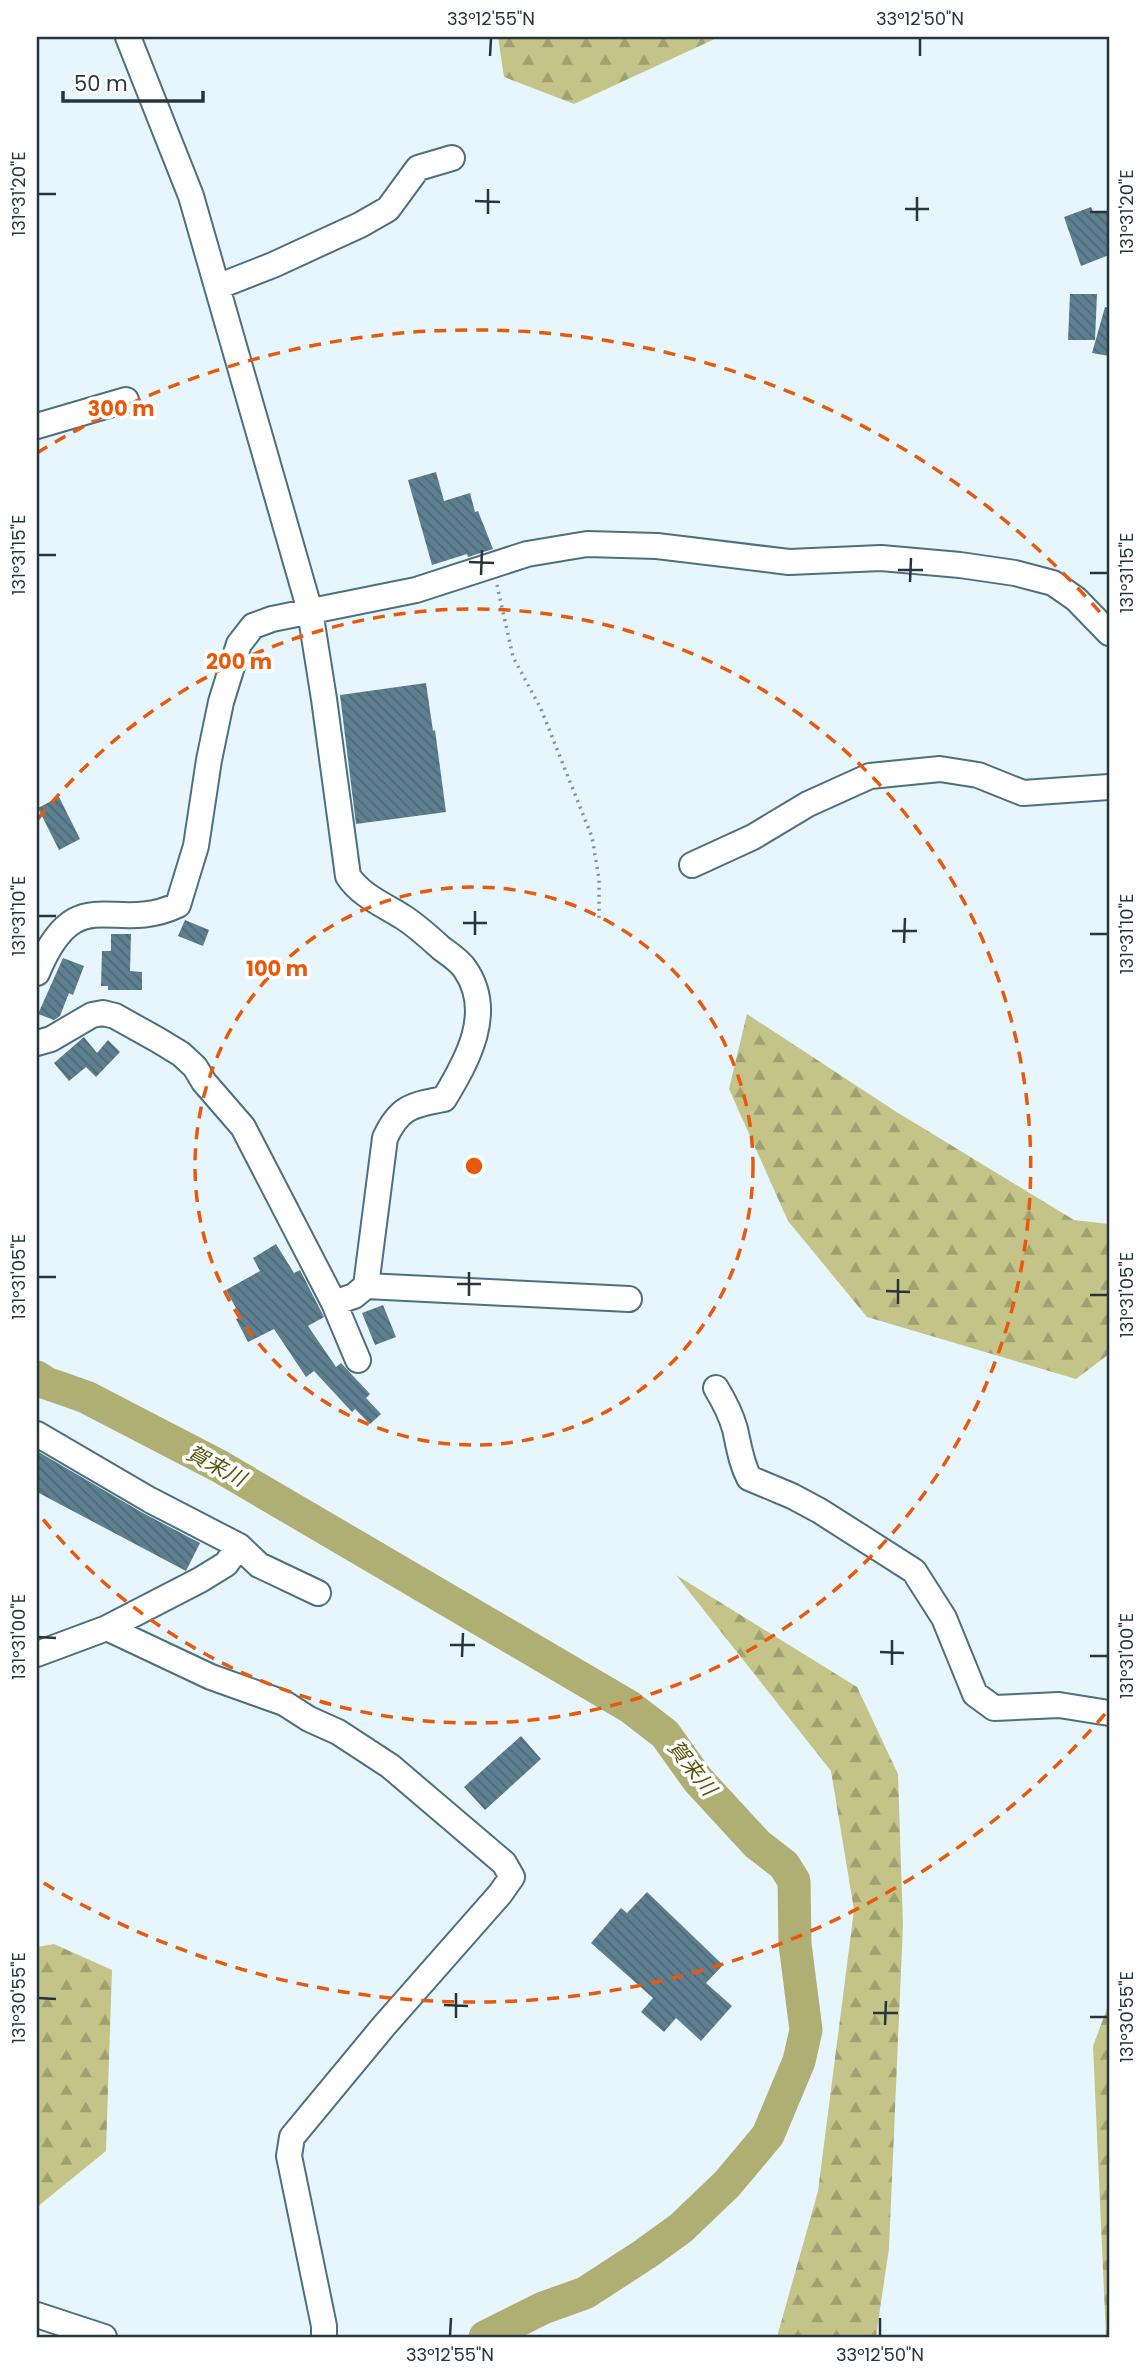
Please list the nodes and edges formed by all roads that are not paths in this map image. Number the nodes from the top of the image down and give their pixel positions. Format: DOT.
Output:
graph roads {
  1 [pos="128,37"];
  2 [pos="452,158"];
  3 [pos="217,287"];
  4 [pos="126,400"];
  5 [pos="37,426"];
  6 [pos="310,611"];
  7 [pos="1109,633"];
  8 [pos="1109,786"];
  9 [pos="692,865"];
  10 [pos="37,973"];
  11 [pos="37,1043"];
  12 [pos="366,1286"];
  13 [pos="629,1299"];
  14 [pos="334,1303"];
  15 [pos="358,1360"];
  16 [pos="716,1388"];
  17 [pos="37,1434"];
  18 [pos="239,1546"];
  19 [pos="318,1593"];
  20 [pos="107,1628"];
  21 [pos="37,1654"];
  22 [pos="1109,1713"];
  23 [pos="37,2315"];
  24 [pos="104,2337"];
  25 [pos="324,2337"];
  1 -- 3 [label="street"];
  2 -- 3 [label="street"];
  3 -- 6 [label="street"];
  4 -- 5 [label="street"];
  6 -- 7 [label="street"];
  6 -- 10 [label="street"];
  6 -- 12 [label="street"];
  8 -- 9 [label="street"];
  11 -- 14 [label="street"];
  12 -- 13 [label="street"];
  12 -- 14 [label="street"];
  14 -- 15 [label="street"];
  16 -- 22 [label="street"];
  17 -- 18 [label="street"];
  18 -- 19 [label="street"];
  18 -- 20 [label="street"];
  20 -- 21 [label="street"];
  20 -- 25 [label="street"];
  23 -- 24 [label="street"];
}
